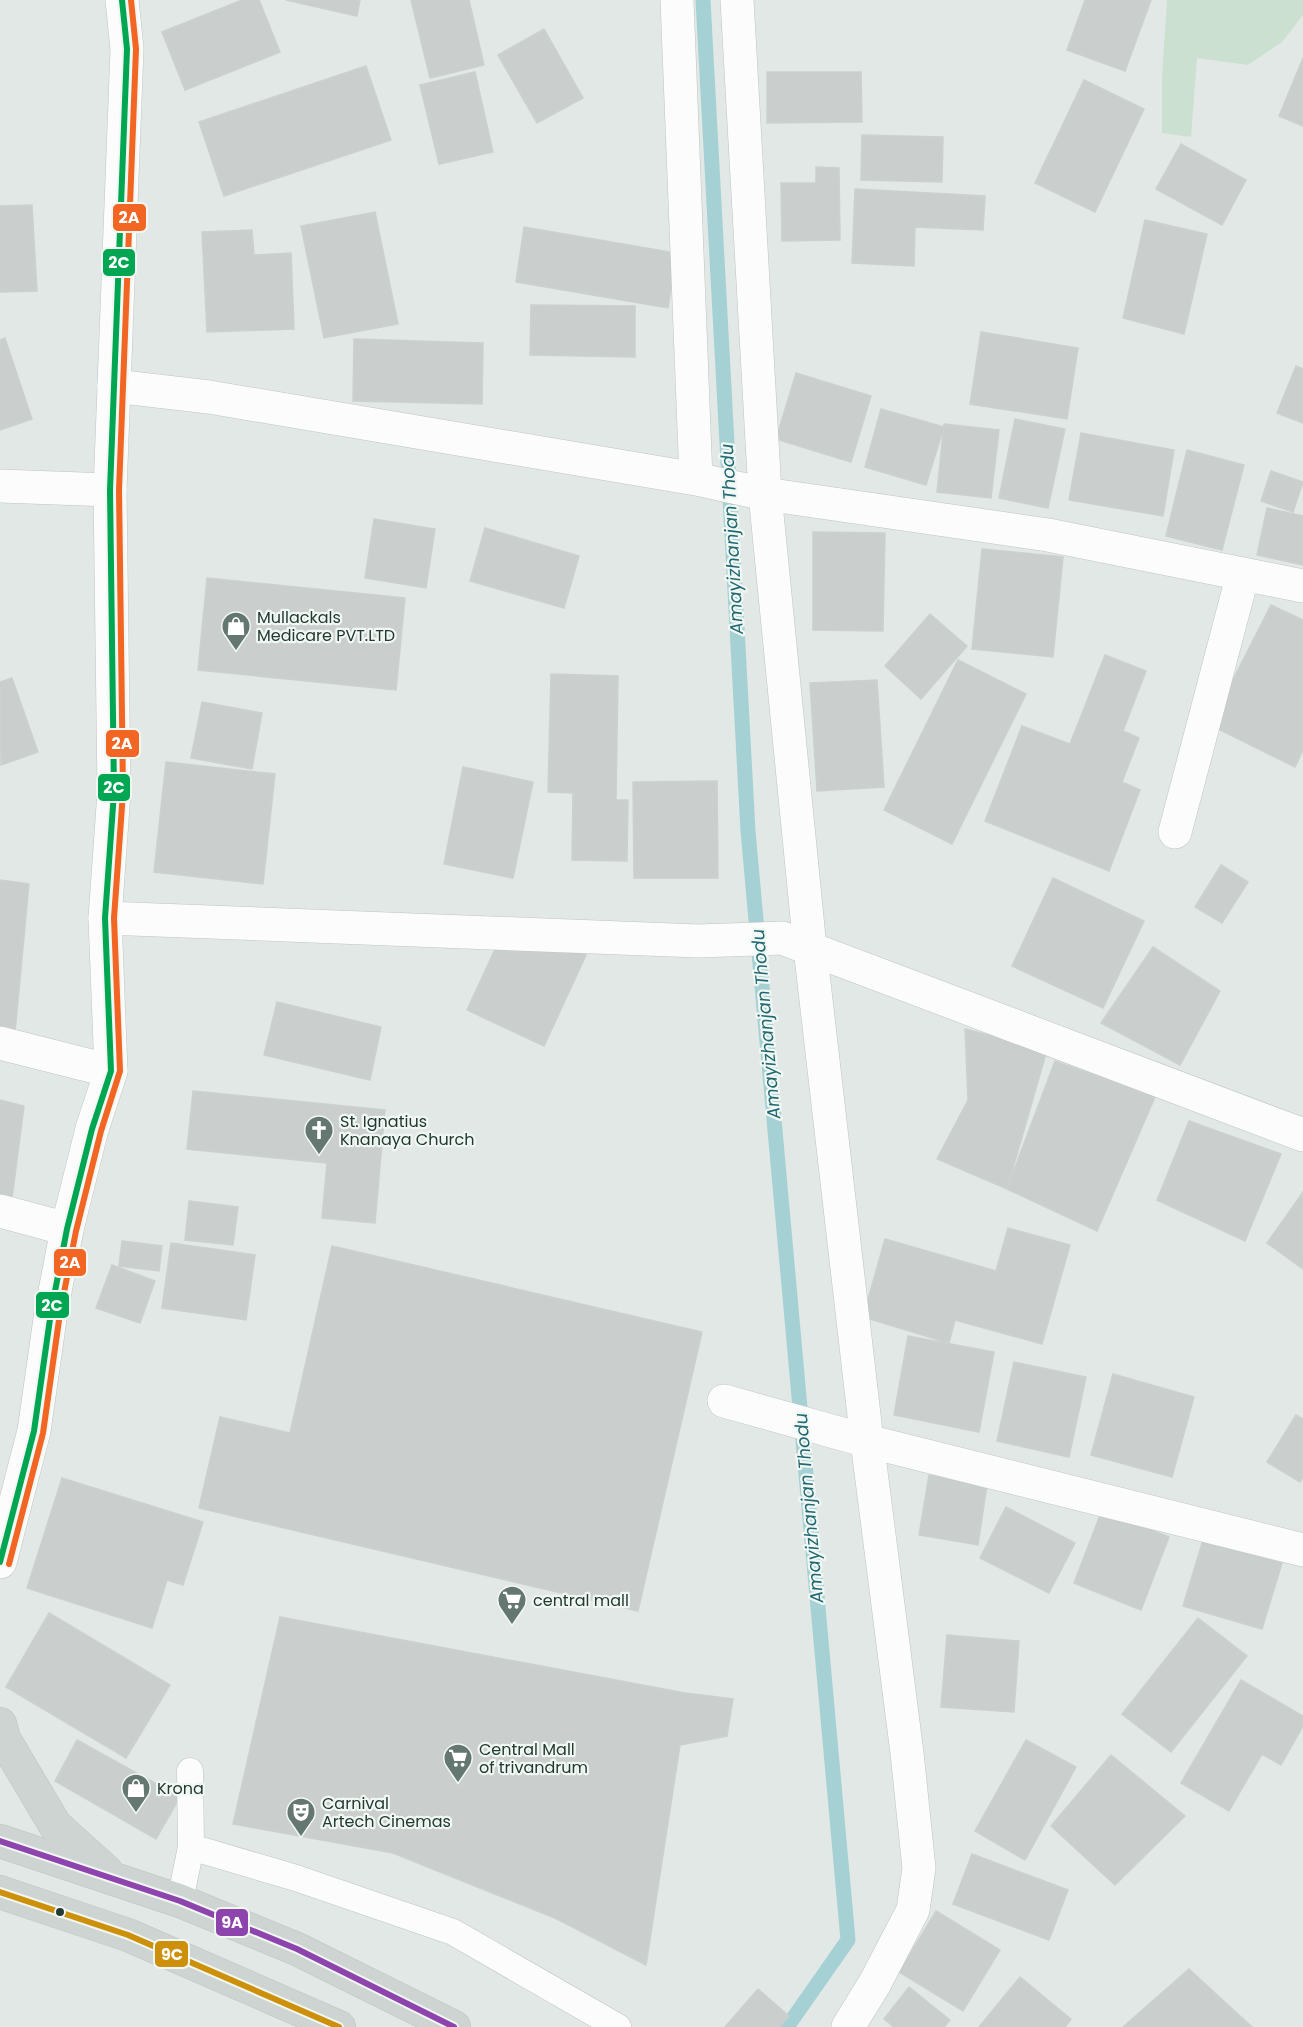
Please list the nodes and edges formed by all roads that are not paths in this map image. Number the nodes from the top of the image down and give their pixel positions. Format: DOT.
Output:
graph roads {
  1 [pos="122,0"];
  2 [pos="677,0"];
  3 [pos="737,0"];
  4 [pos="114,386"];
  5 [pos="696,479"];
  6 [pos="0,486"];
  7 [pos="110,490"];
  8 [pos="765,494"];
  9 [pos="1243,573"];
  10 [pos="1303,586"];
  11 [pos="1175,832"];
  12 [pos="105,918"];
  13 [pos="796,943"];
  14 [pos="0,1043"];
  15 [pos="111,1071"];
  16 [pos="1303,1135"];
  17 [pos="0,1211"];
  18 [pos="67,1229"];
  19 [pos="724,1401"];
  20 [pos="867,1441"];
  21 [pos="1303,1550"];
  22 [pos="0,1562"];
  23 [pos="0,1724"];
  24 [pos="190,1771"];
  25 [pos="0,1841"];
  26 [pos="191,1847"];
  27 [pos="115,1879"];
  28 [pos="0,1892"];
  29 [pos="180,1901"];
  30 [pos="339,2027"];
  31 [pos="454,2027"];
  32 [pos="618,2027"];
  33 [pos="848,2027"];
  1 -- 4 [label="street"];
  2 -- 5 [label="street"];
  3 -- 8 [label="street"];
  4 -- 5 [label="street"];
  4 -- 7 [label="street"];
  5 -- 8 [label="street"];
  6 -- 7 [label="street"];
  7 -- 12 [label="street"];
  8 -- 9 [label="street"];
  8 -- 13 [label="street"];
  9 -- 10 [label="street"];
  9 -- 11 [label="street"];
  12 -- 13 [label="street"];
  12 -- 15 [label="street"];
  13 -- 16 [label="street"];
  13 -- 20 [label="street"];
  14 -- 15 [label="street"];
  15 -- 18 [label="street"];
  17 -- 18 [label="street"];
  18 -- 22 [label="street"];
  19 -- 20 [label="street"];
  20 -- 21 [label="street"];
  20 -- 33 [label="street"];
  23 -- 27 [label="main road"];
  24 -- 26 [label="lane"];
  25 -- 27 [label="main road"];
  26 -- 29 [label="lane"];
  26 -- 32 [label="lane"];
  27 -- 29 [label="main road"];
  28 -- 30 [label="main road"];
  29 -- 31 [label="main road"];
}
